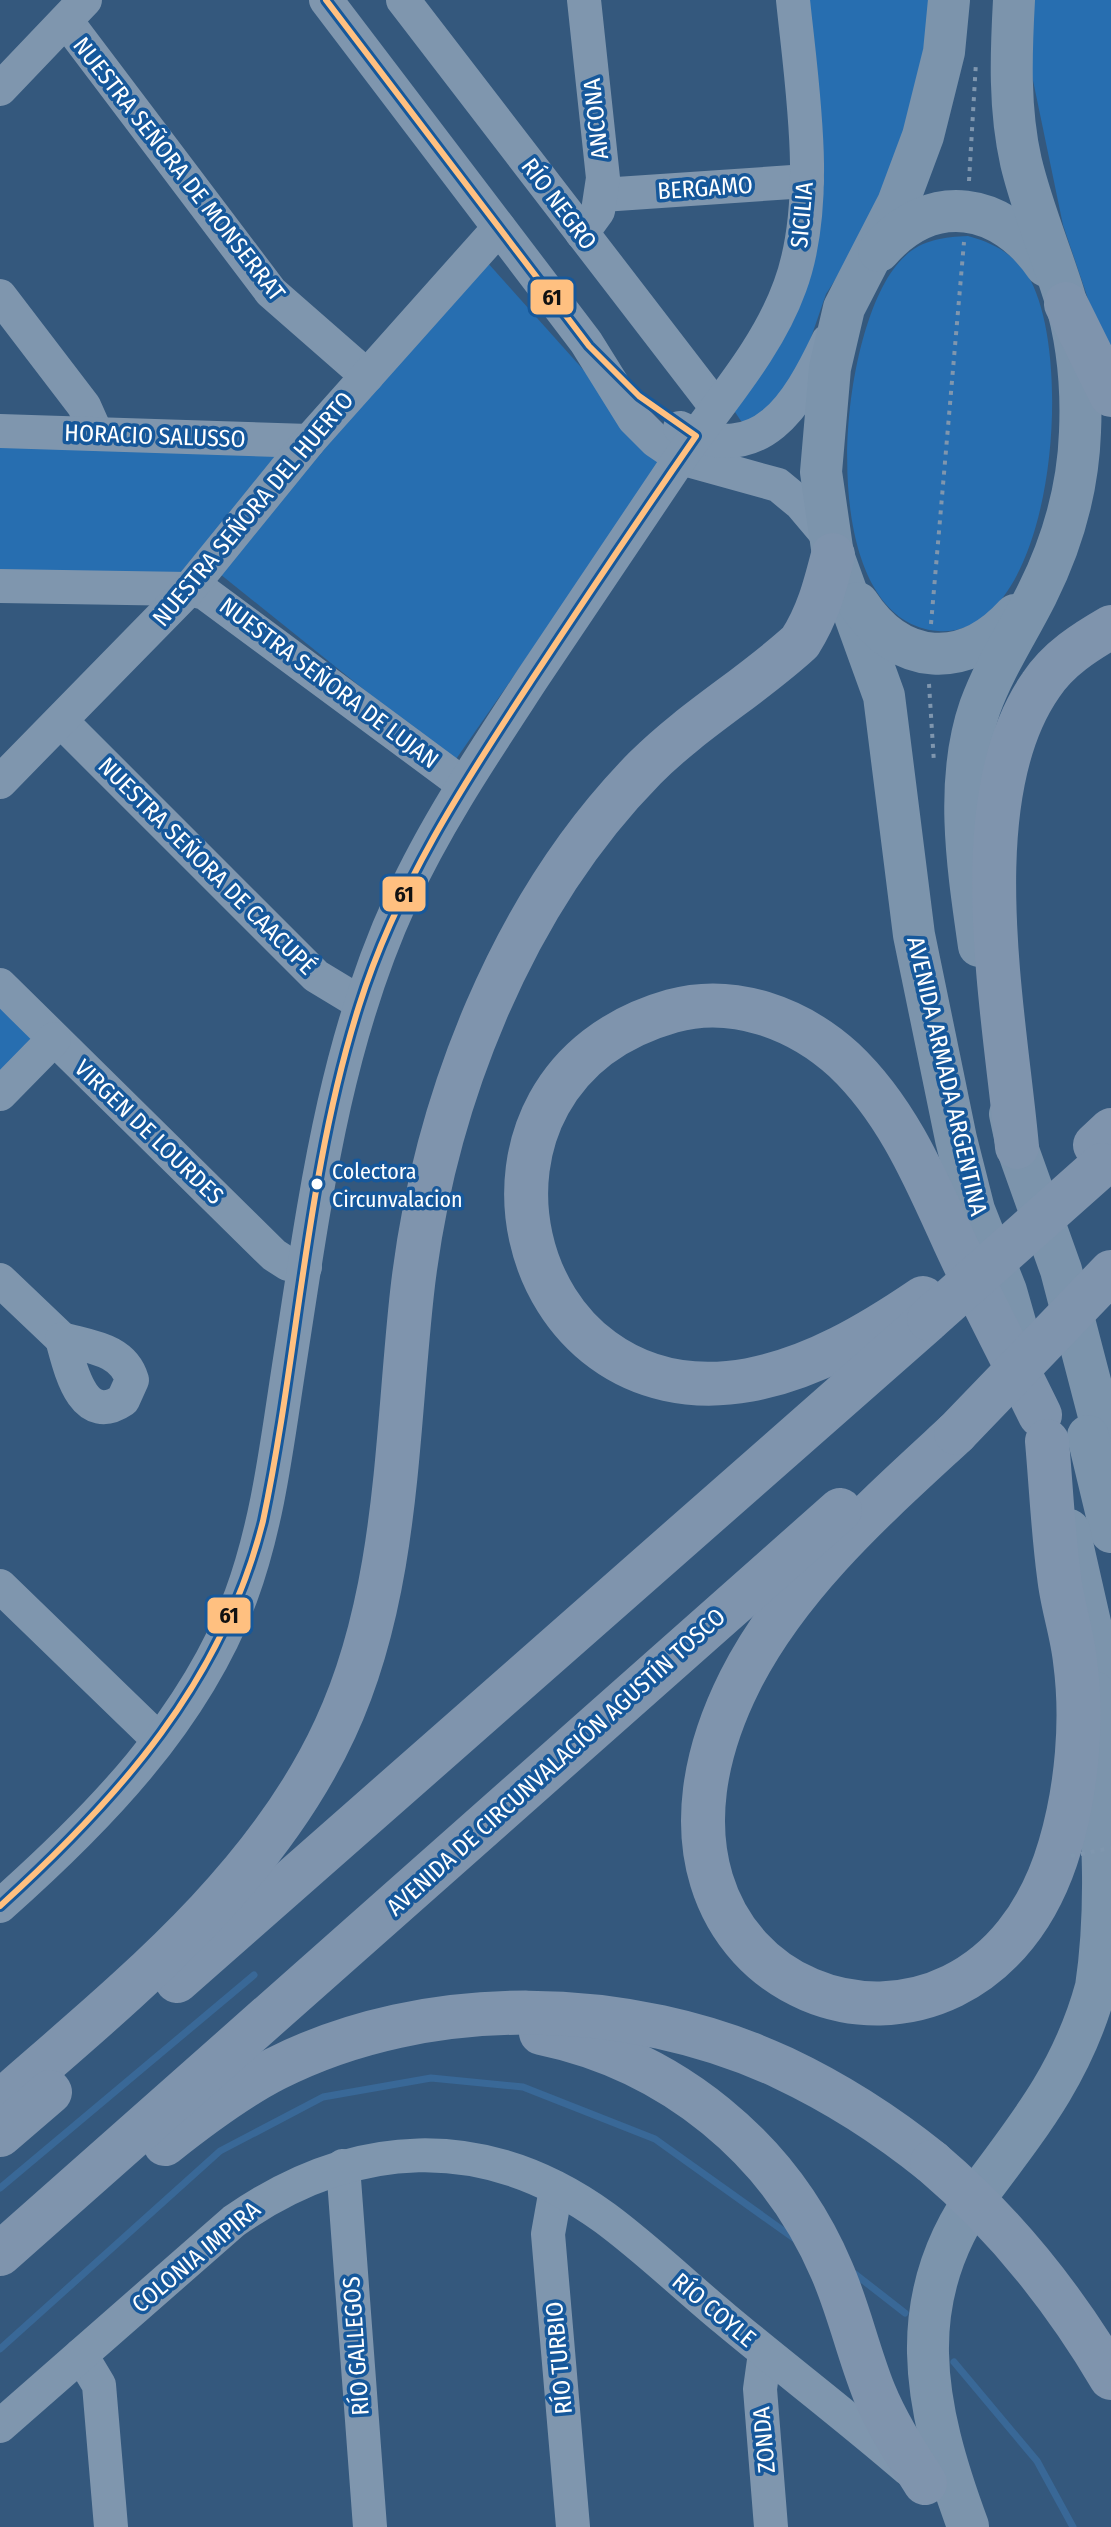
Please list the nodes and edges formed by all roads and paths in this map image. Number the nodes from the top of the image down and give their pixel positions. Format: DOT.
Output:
graph roads {
  1 [pos="326,0"];
  2 [pos="403,0"];
  3 [pos="584,0"];
  4 [pos="793,0"];
  5 [pos="949,0"];
  6 [pos="1014,0"];
  7 [pos="76,11"];
  8 [pos="0,89"];
  9 [pos="807,181"];
  10 [pos="602,195"];
  11 [pos="499,228"];
  12 [pos="582,233"];
  13 [pos="0,296"];
  14 [pos="848,298"];
  15 [pos="1065,298"];
  16 [pos="367,376"];
  17 [pos="1111,395"];
  18 [pos="716,407"];
  19 [pos="0,431"];
  20 [pos="96,433"];
  21 [pos="309,441"];
  22 [pos="688,447"];
  23 [pos="833,555"];
  24 [pos="1049,569"];
  25 [pos="0,586"];
  26 [pos="189,589"];
  27 [pos="1111,627"];
  28 [pos="61,721"];
  29 [pos="0,782"];
  30 [pos="463,784"];
  31 [pos="0,985"];
  32 [pos="359,1002"];
  33 [pos="54,1039"];
  34 [pos="0,1094"];
  35 [pos="1017,1147"];
  36 [pos="1105,1149"];
  37 [pos="305,1267"];
  38 [pos="1061,1270"];
  39 [pos="1111,1271"];
  40 [pos="0,1280"];
  41 [pos="926,1309"];
  42 [pos="62,1339"];
  43 [pos="953,1423"];
  44 [pos="1044,1428"];
  45 [pos="1111,1462"];
  46 [pos="1111,1532"];
  47 [pos="0,1586"];
  48 [pos="1090,1619"];
  49 [pos="1111,1715"];
  50 [pos="159,1740"];
  51 [pos="1111,1848"];
  52 [pos="1071,1871"];
  53 [pos="0,1906"];
  54 [pos="427,2022"];
  55 [pos="0,2102"];
  56 [pos="0,2135"];
  57 [pos="426,2154"];
  58 [pos="343,2166"];
  59 [pos="556,2189"];
  60 [pos="0,2254"];
  61 [pos="0,2284"];
  62 [pos="765,2353"];
  63 [pos="81,2355"];
  64 [pos="1111,2378"];
  65 [pos="0,2426"];
  66 [pos="925,2483"];
  67 [pos="111,2527"];
  68 [pos="370,2527"];
  69 [pos="573,2527"];
  70 [pos="771,2527"];
  71 [pos="968,2527"];
  1 -- 11 [label="street"];
  2 -- 12 [label="street, RÍO NEGRO"];
  3 -- 10 [label="street, ANCONA"];
  4 -- 9 [label="street, SICILIA"];
  5 -- 14 [label="main road, AVENIDA ARMADA ARGENTINA"];
  6 -- 15 [label="main road, AVENIDA ARMADA ARGENTINA"];
  7 -- 8 [label="street"];
  7 -- 16 [label="street, NUESTRA SEÑORA DE MONSERRAT"];
  9 -- 10 [label="street, BERGAMO"];
  9 -- 18 [label="street, SICILIA"];
  10 -- 12 [label="street, ANCONA"];
  11 -- 16 [label="street, NUESTRA SEÑORA DEL HUERTO"];
  11 -- 22 [label="street"];
  12 -- 18 [label="street, RÍO NEGRO"];
  13 -- 20 [label="street"];
  14 -- 15 [label="main road, AVENIDA ARMADA ARGENTINA"];
  14 -- 22 [label="street"];
  14 -- 23 [label="main road, AVENIDA ARMADA ARGENTINA"];
  15 -- 17 [label="highway"];
  15 -- 24 [label="main road, AVENIDA ARMADA ARGENTINA"];
  16 -- 21 [label="street, NUESTRA SEÑORA DEL HUERTO"];
  18 -- 22 [label="street, SICILIA"];
  19 -- 20 [label="street, HORACIO SALUSSO"];
  20 -- 21 [label="street, HORACIO SALUSSO"];
  21 -- 26 [label="street, NUESTRA SEÑORA DEL HUERTO"];
  22 -- 23 [label="street"];
  22 -- 30 [label="street, SICILIA"];
  23 -- 24 [label="main road, AVENIDA ARMADA ARGENTINA"];
  23 -- 44 [label="main road, AVENIDA ARMADA ARGENTINA"];
  23 -- 55 [label="highway"];
  24 -- 35 [label="main road, AVENIDA ARMADA ARGENTINA"];
  25 -- 26 [label="street, NUESTRA SEÑORA DE LUJAN"];
  26 -- 28 [label="street, NUESTRA SEÑORA DEL HUERTO"];
  26 -- 30 [label="street, NUESTRA SEÑORA DE LUJAN"];
  27 -- 35 [label="highway"];
  28 -- 29 [label="street, NUESTRA SEÑORA DEL HUERTO"];
  28 -- 32 [label="street, NUESTRA SEÑORA DE CAACUPÉ"];
  30 -- 32 [label="street, SICILIA"];
  31 -- 33 [label="street, VIRGEN DE LOURDES"];
  32 -- 37 [label="street, SICILIA"];
  33 -- 34 [label="street"];
  33 -- 37 [label="street, VIRGEN DE LOURDES"];
  35 -- 38 [label="main road, AVENIDA ARMADA ARGENTINA"];
  36 -- 41 [label="highway, bridge"];
  37 -- 50 [label="street, SICILIA"];
  38 -- 45 [label="main road, AVENIDA ARMADA ARGENTINA"];
  38 -- 46 [label="main road"];
  39 -- 43 [label="highway, AVENIDA DE CIRCUNVALACIÓN AGUSTÍN TOSCO, bridge"];
  40 -- 42 [label="street"];
  41 -- 44 [label="highway"];
  41 -- 56 [label="highway"];
  43 -- 44 [label="highway"];
  43 -- 60 [label="highway, AVENIDA DE CIRCUNVALACIÓN AGUSTÍN TOSCO"];
  44 -- 48 [label="main road, AVENIDA ARMADA ARGENTINA"];
  47 -- 50 [label="street"];
  48 -- 49 [label="main road, AVENIDA ARMADA ARGENTINA"];
  48 -- 71 [label="main road"];
  50 -- 53 [label="street, SICILIA"];
  51 -- 52 [label="path, bridge"];
  54 -- 61 [label="highway"];
  54 -- 64 [label="highway, bridge"];
  54 -- 66 [label="highway"];
  57 -- 58 [label="street, COLONIA IMPIRA"];
  57 -- 59 [label="street, RÍO COYLE"];
  58 -- 63 [label="street, COLONIA IMPIRA"];
  58 -- 68 [label="street, RÍO GALLEGOS"];
  59 -- 62 [label="street, RÍO COYLE"];
  59 -- 69 [label="street, RÍO TURBIO"];
  62 -- 66 [label="street, RÍO COYLE"];
  62 -- 70 [label="street, ZONDA"];
  63 -- 65 [label="street, COLONIA IMPIRA"];
  63 -- 67 [label="street"];
  66 -- 71 [label="street, RÍO COYLE"];
}
